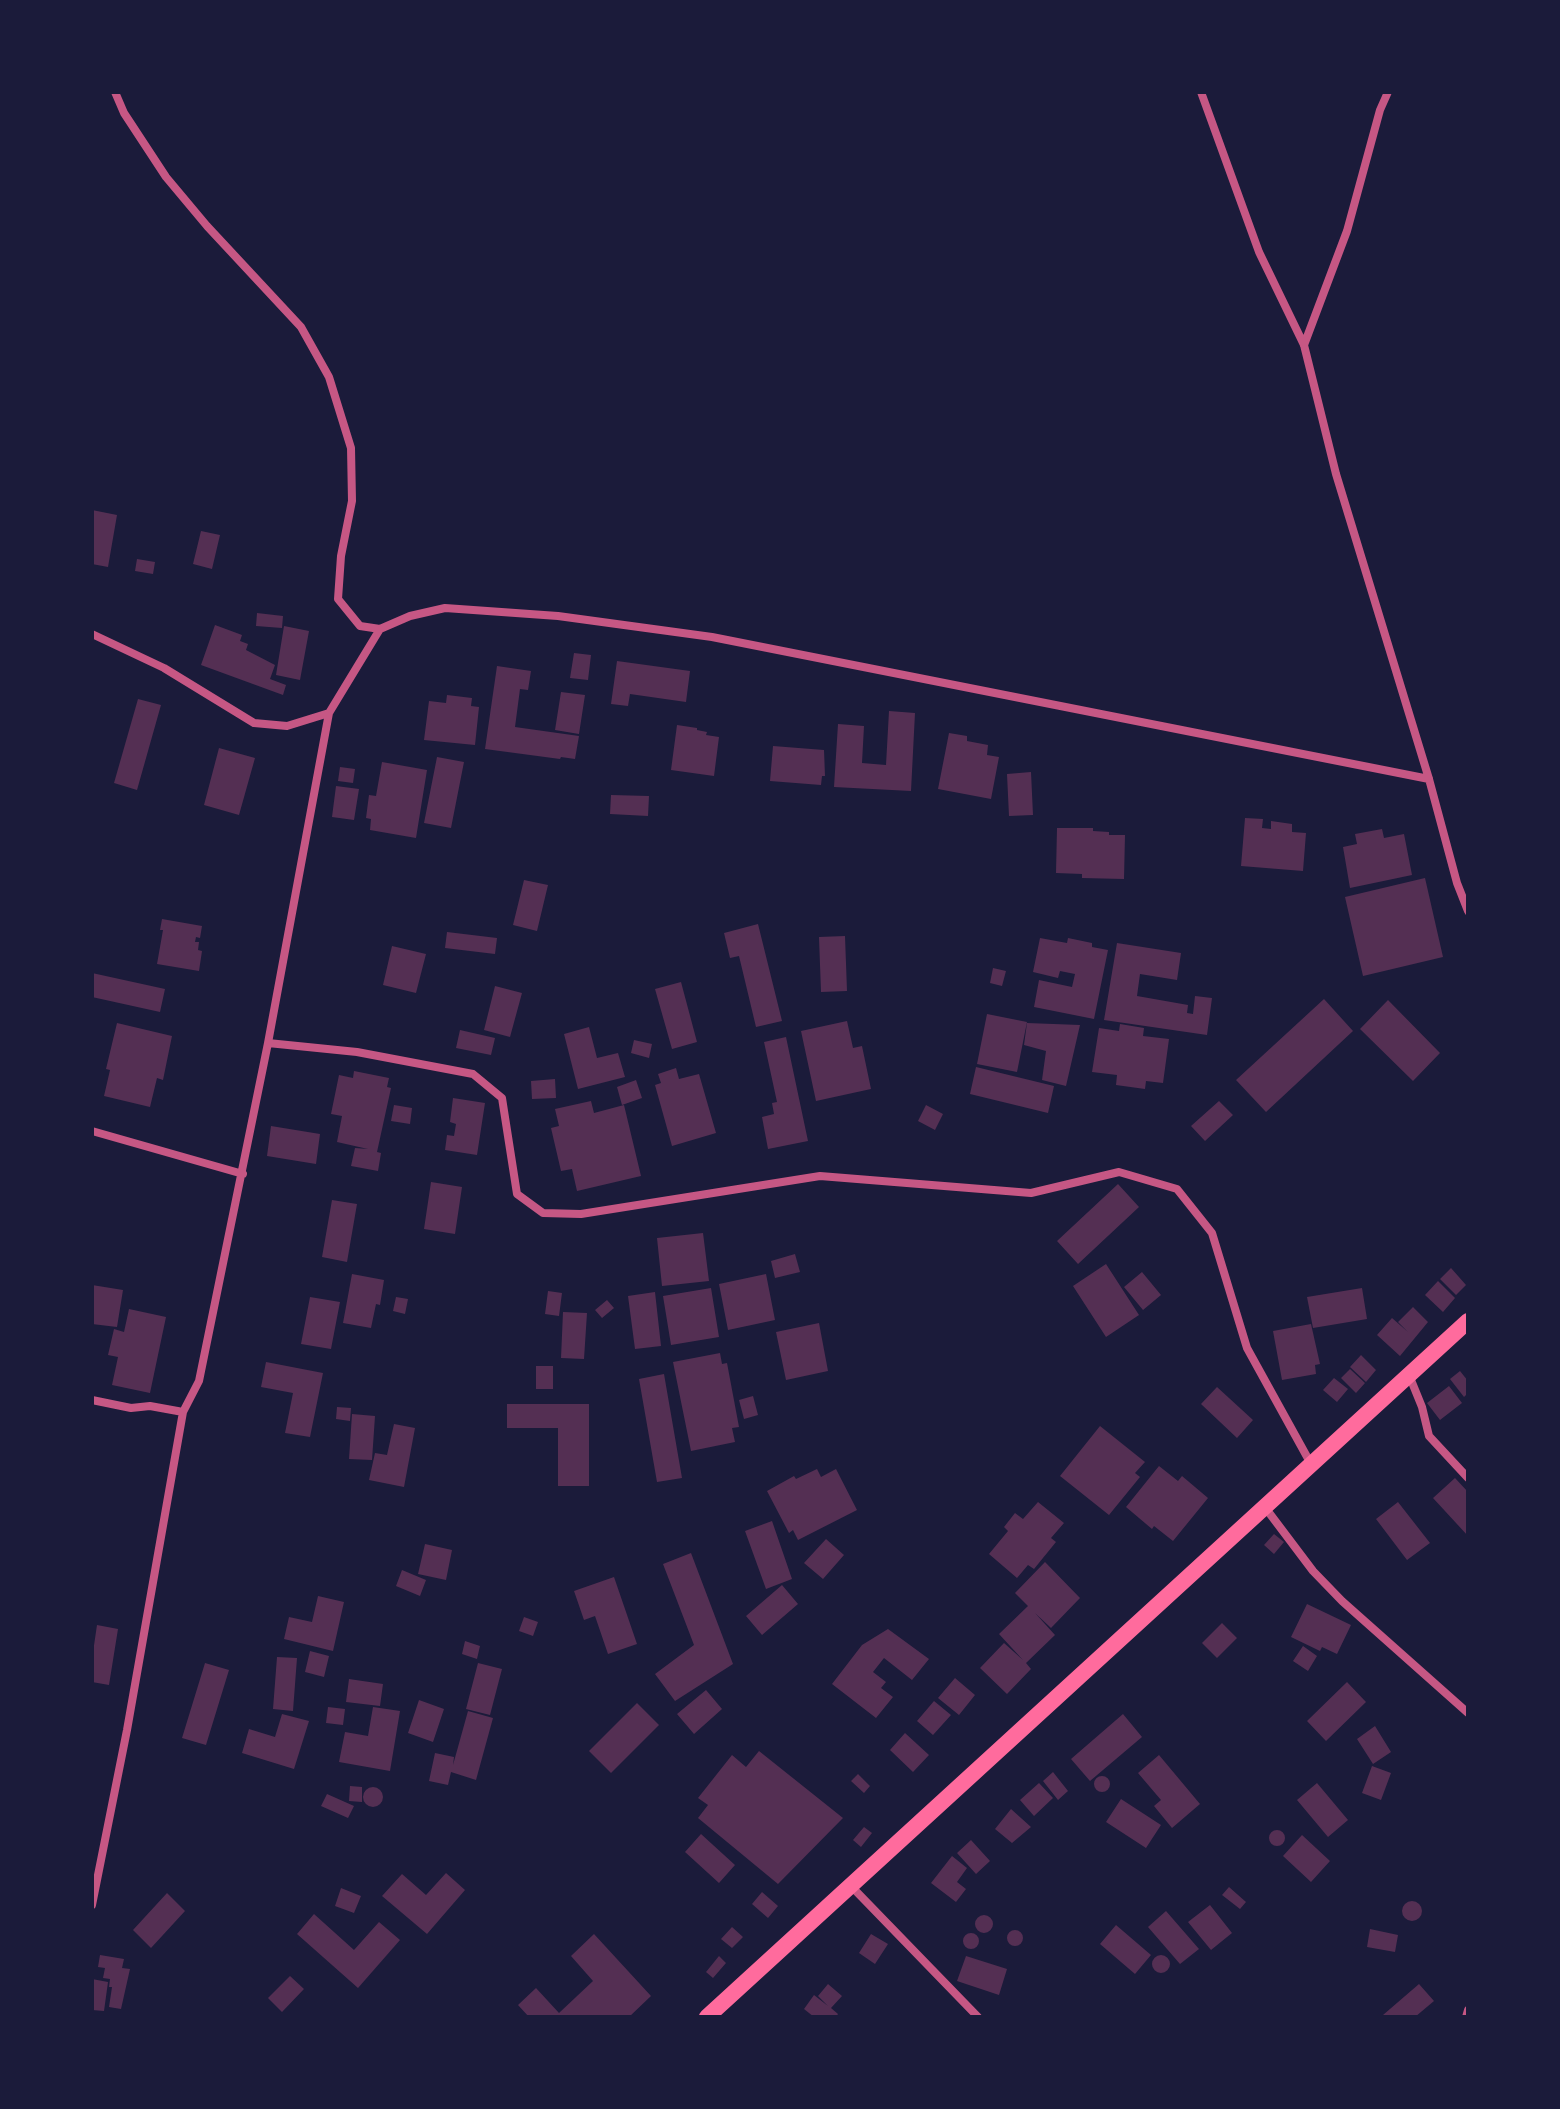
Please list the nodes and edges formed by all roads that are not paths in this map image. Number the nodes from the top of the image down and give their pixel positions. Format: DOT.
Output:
graph roads {
  1 [pos="115,92"];
  2 [pos="1201,92"];
  3 [pos="1388,92"];
  4 [pos="1304,345"];
  5 [pos="380,629"];
  6 [pos="92,634"];
  7 [pos="329,713"];
  8 [pos="1429,779"];
  9 [pos="1468,911"];
  10 [pos="268,1043"];
  11 [pos="92,1131"];
  12 [pos="243,1174"];
  13 [pos="1468,1321"];
  14 [pos="1409,1375"];
  15 [pos="92,1400"];
  16 [pos="183,1412"];
  17 [pos="1311,1464"];
  18 [pos="1468,1478"];
  19 [pos="1263,1506"];
  20 [pos="1468,1713"];
  21 [pos="851,1886"];
  22 [pos="92,1905"];
  23 [pos="1468,2010"];
  24 [pos="707,2017"];
  25 [pos="978,2017"];
  26 [pos="1466,2017"];
  1 -- 5 [label="street"];
  2 -- 4 [label="street"];
  3 -- 4 [label="street"];
  4 -- 8 [label="street"];
  5 -- 7 [label="street"];
  5 -- 8 [label="street"];
  6 -- 7 [label="street"];
  7 -- 10 [label="street"];
  8 -- 9 [label="street"];
  10 -- 12 [label="street"];
  10 -- 17 [label="street"];
  11 -- 12 [label="street"];
  12 -- 16 [label="street"];
  13 -- 14 [label="main road"];
  14 -- 17 [label="main road"];
  14 -- 18 [label="street"];
  15 -- 16 [label="street"];
  16 -- 22 [label="street"];
  17 -- 19 [label="main road"];
  19 -- 20 [label="street"];
  19 -- 21 [label="main road"];
  21 -- 24 [label="main road"];
  21 -- 25 [label="street"];
  23 -- 26 [label="street"];
}
